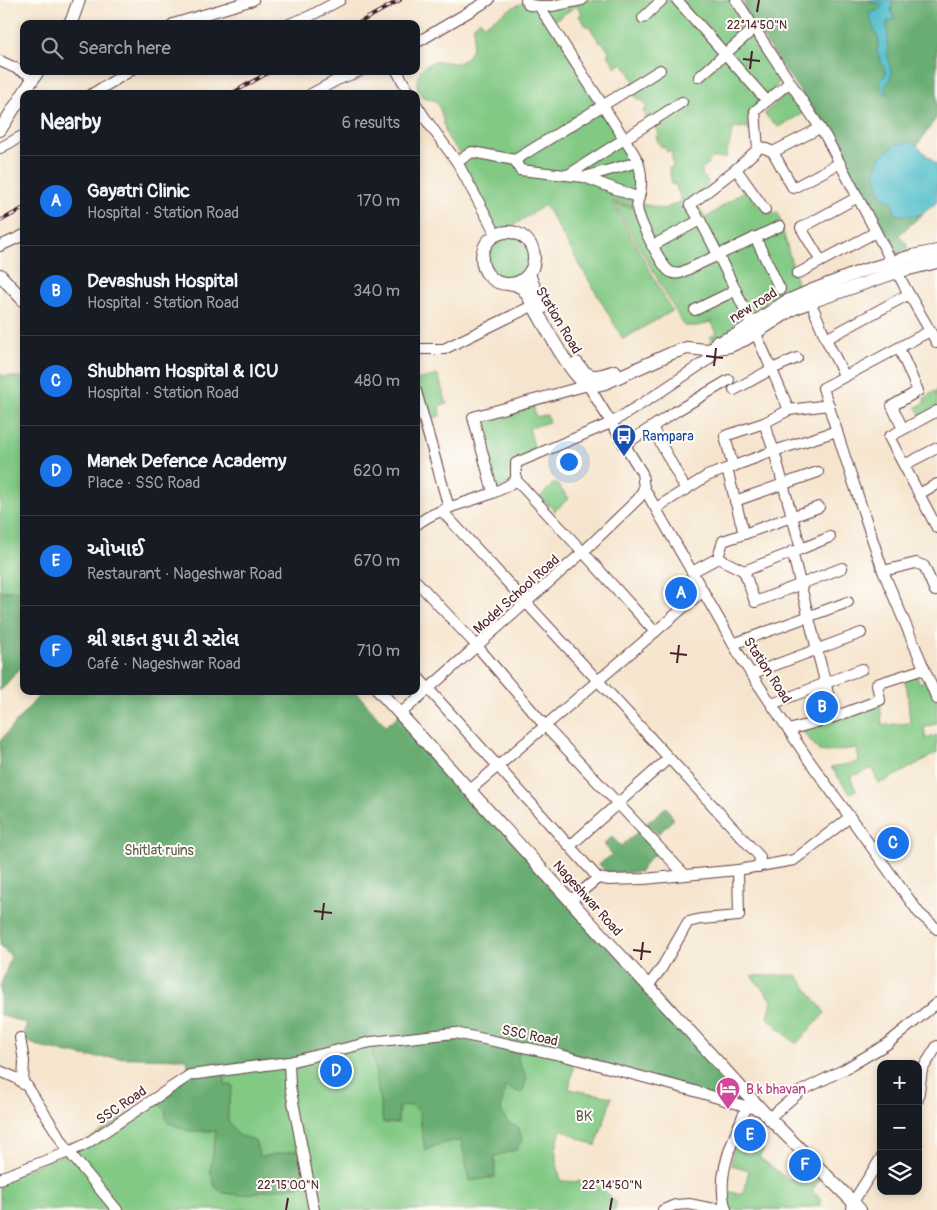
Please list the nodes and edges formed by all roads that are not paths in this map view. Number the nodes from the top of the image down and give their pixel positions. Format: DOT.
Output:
graph roads {
  1 [pos="79,0"];
  2 [pos="253,0"];
  3 [pos="340,0"];
  4 [pos="489,0"];
  5 [pos="526,0"];
  6 [pos="582,0"];
  7 [pos="662,0"];
  8 [pos="678,0"];
  9 [pos="736,0"];
  10 [pos="539,6"];
  11 [pos="643,18"];
  12 [pos="72,20"];
  13 [pos="189,20"];
  14 [pos="299,20"];
  15 [pos="748,34"];
  16 [pos="420,42"];
  17 [pos="725,54"];
  18 [pos="0,61"];
  19 [pos="20,68"];
  20 [pos="660,70"];
  21 [pos="35,75"];
  22 [pos="123,75"];
  23 [pos="350,75"];
  24 [pos="399,75"];
  25 [pos="700,78"];
  26 [pos="790,82"];
  27 [pos="26,90"];
  28 [pos="99,90"];
  29 [pos="318,90"];
  30 [pos="408,90"];
  31 [pos="20,99"];
  32 [pos="767,101"];
  33 [pos="682,102"];
  34 [pos="603,105"];
  35 [pos="420,111"];
  36 [pos="427,122"];
  37 [pos="420,125"];
  38 [pos="820,128"];
  39 [pos="0,130"];
  40 [pos="20,137"];
  41 [pos="624,139"];
  42 [pos="0,148"];
  43 [pos="758,149"];
  44 [pos="772,152"];
  45 [pos="515,160"];
  46 [pos="457,162"];
  47 [pos="638,162"];
  48 [pos="840,163"];
  49 [pos="736,169"];
  50 [pos="568,175"];
  51 [pos="584,177"];
  52 [pos="858,197"];
  53 [pos="639,198"];
  54 [pos="765,210"];
  55 [pos="700,220"];
  56 [pos="780,226"];
  57 [pos="876,232"];
  58 [pos="496,234"];
  59 [pos="20,237"];
  60 [pos="755,237"];
  61 [pos="0,246"];
  62 [pos="652,246"];
  63 [pos="937,251"];
  64 [pos="718,254"];
  65 [pos="821,261"];
  66 [pos="937,262"];
  67 [pos="895,267"];
  68 [pos="529,274"];
  69 [pos="797,274"];
  70 [pos="0,275"];
  71 [pos="514,284"];
  72 [pos="780,289"];
  73 [pos="736,290"];
  74 [pos="909,294"];
  75 [pos="20,297"];
  76 [pos="534,305"];
  77 [pos="695,310"];
  78 [pos="814,310"];
  79 [pos="754,328"];
  80 [pos="930,331"];
  81 [pos="826,339"];
  82 [pos="937,343"];
  83 [pos="717,345"];
  84 [pos="899,348"];
  85 [pos="420,349"];
  86 [pos="797,358"];
  87 [pos="772,369"];
  88 [pos="845,377"];
  89 [pos="586,379"];
  90 [pos="420,406"];
  91 [pos="829,406"];
  92 [pos="789,410"];
  93 [pos="937,411"];
  94 [pos="611,423"];
  95 [pos="764,423"];
  96 [pos="654,426"];
  97 [pos="904,429"];
  98 [pos="837,431"];
  99 [pos="937,448"];
  100 [pos="774,451"];
  101 [pos="630,453"];
  102 [pos="904,466"];
  103 [pos="730,468"];
  104 [pos="818,472"];
  105 [pos="516,480"];
  106 [pos="783,484"];
  107 [pos="937,484"];
  108 [pos="644,488"];
  109 [pos="686,490"];
  110 [pos="493,492"];
  111 [pos="919,494"];
  112 [pos="735,501"];
  113 [pos="819,507"];
  114 [pos="656,508"];
  115 [pos="446,509"];
  116 [pos="792,516"];
  117 [pos="420,522"];
  118 [pos="936,524"];
  119 [pos="744,534"];
  120 [pos="830,537"];
  121 [pos="796,550"];
  122 [pos="583,552"];
  123 [pos="718,558"];
  124 [pos="842,568"];
  125 [pos="744,571"];
  126 [pos="883,571"];
  127 [pos="692,572"];
  128 [pos="420,584"];
  129 [pos="801,584"];
  130 [pos="937,590"];
  131 [pos="703,591"];
  132 [pos="848,602"];
  133 [pos="526,603"];
  134 [pos="809,617"];
  135 [pos="655,632"];
  136 [pos="861,633"];
  137 [pos="733,644"];
  138 [pos="477,646"];
  139 [pos="817,650"];
  140 [pos="862,669"];
  141 [pos="924,669"];
  142 [pos="751,674"];
  143 [pos="420,679"];
  144 [pos="598,681"];
  145 [pos="825,682"];
  146 [pos="429,689"];
  147 [pos="383,695"];
  148 [pos="937,699"];
  149 [pos="772,704"];
  150 [pos="400,714"];
  151 [pos="834,717"];
  152 [pos="545,726"];
  153 [pos="789,730"];
  154 [pos="669,758"];
  155 [pos="499,765"];
  156 [pos="470,790"];
  157 [pos="617,804"];
  158 [pos="850,817"];
  159 [pos="570,846"];
  160 [pos="759,867"];
  161 [pos="738,870"];
  162 [pos="685,875"];
  163 [pos="598,878"];
  164 [pos="570,901"];
  165 [pos="937,929"];
  166 [pos="648,986"];
  167 [pos="937,1003"];
  168 [pos="20,1038"];
  169 [pos="937,1046"];
  170 [pos="289,1062"];
  171 [pos="922,1070"];
  172 [pos="0,1071"];
  173 [pos="23,1084"];
  174 [pos="746,1106"];
  175 [pos="765,1115"];
  176 [pos="69,1152"];
  177 [pos="877,1166"];
  178 [pos="0,1180"];
  179 [pos="855,1207"];
  180 [pos="726,1209"];
  181 [pos="117,1210"];
  182 [pos="314,1210"];
  183 [pos="663,1210"];
  1 -- 12 [label="main road"];
  2 -- 13 [label="street"];
  3 -- 14 [label="street"];
  4 -- 16 [label="street"];
  5 -- 10 [label="street"];
  6 -- 10 [label="street"];
  7 -- 11 [label="street"];
  8 -- 17 [label="street"];
  9 -- 26 [label="street"];
  10 -- 34 [label="street"];
  15 -- 17 [label="street"];
  17 -- 25 [label="street"];
  17 -- 32 [label="street"];
  18 -- 19 [label="street"];
  20 -- 34 [label="street"];
  21 -- 27 [label="main road"];
  22 -- 28 [label="street"];
  23 -- 29 [label="street"];
  24 -- 30 [label="street"];
  26 -- 32 [label="street"];
  26 -- 38 [label="street"];
  31 -- 39 [label="main road"];
  32 -- 43 [label="street"];
  33 -- 41 [label="street"];
  34 -- 41 [label="street"];
  34 -- 45 [label="street"];
  35 -- 36 [label="street"];
  36 -- 37 [label="street"];
  36 -- 46 [label="street"];
  38 -- 44 [label="street"];
  38 -- 48 [label="street"];
  40 -- 42 [label="street"];
  41 -- 47 [label="street"];
  41 -- 50 [label="street"];
  43 -- 44 [label="street"];
  43 -- 49 [label="street"];
  44 -- 48 [label="street"];
  45 -- 46 [label="street"];
  45 -- 50 [label="street"];
  46 -- 58 [label="street"];
  47 -- 51 [label="street"];
  47 -- 53 [label="street"];
  48 -- 52 [label="street"];
  49 -- 54 [label="street"];
  49 -- 55 [label="street"];
  50 -- 51 [label="street"];
  51 -- 53 [label="street"];
  52 -- 57 [label="street"];
  52 -- 65 [label="street"];
  53 -- 62 [label="street"];
  55 -- 62 [label="street"];
  55 -- 64 [label="street"];
  56 -- 60 [label="street"];
  57 -- 65 [label="street"];
  57 -- 67 [label="street"];
  58 -- 68 [label="main road, Station Road"];
  58 -- 71 [label="main road, Station Road"];
  59 -- 61 [label="street"];
  60 -- 64 [label="street"];
  60 -- 72 [label="street"];
  62 -- 64 [label="street"];
  63 -- 67 [label="main road, new road"];
  64 -- 73 [label="street"];
  65 -- 69 [label="street"];
  66 -- 67 [label="main road, new road"];
  67 -- 74 [label="street"];
  67 -- 79 [label="main road, new road"];
  68 -- 71 [label="main road, Station Road"];
  68 -- 89 [label="main road"];
  70 -- 75 [label="main road"];
  71 -- 76 [label="main road, Station Road"];
  73 -- 77 [label="street"];
  73 -- 79 [label="street"];
  74 -- 80 [label="street"];
  74 -- 81 [label="street"];
  76 -- 85 [label="street"];
  76 -- 89 [label="main road, Station Road"];
  78 -- 81 [label="street"];
  79 -- 83 [label="main road, new road"];
  79 -- 87 [label="street"];
  80 -- 82 [label="street"];
  80 -- 84 [label="street"];
  81 -- 88 [label="street"];
  83 -- 89 [label="main road, new road"];
  83 -- 89 [label="main road, new road"];
  83 -- 94 [label="street"];
  84 -- 88 [label="street"];
  84 -- 97 [label="street"];
  86 -- 87 [label="street"];
  87 -- 92 [label="street"];
  87 -- 96 [label="street"];
  88 -- 91 [label="street"];
  89 -- 94 [label="street, Station Road"];
  89 -- 110 [label="street"];
  90 -- 115 [label="street"];
  91 -- 92 [label="street"];
  91 -- 98 [label="street"];
  92 -- 95 [label="street"];
  93 -- 97 [label="street"];
  94 -- 101 [label="street"];
  94 -- 105 [label="street"];
  95 -- 100 [label="street"];
  95 -- 103 [label="street"];
  96 -- 101 [label="street"];
  96 -- 109 [label="street"];
  97 -- 102 [label="street"];
  98 -- 100 [label="street"];
  98 -- 126 [label="street"];
  99 -- 102 [label="street"];
  100 -- 103 [label="street"];
  100 -- 106 [label="street"];
  101 -- 108 [label="street, Station Road"];
  102 -- 111 [label="street"];
  103 -- 109 [label="street"];
  103 -- 112 [label="street"];
  104 -- 106 [label="street"];
  105 -- 110 [label="street"];
  105 -- 122 [label="street"];
  106 -- 112 [label="street"];
  106 -- 116 [label="street"];
  107 -- 111 [label="street"];
  108 -- 114 [label="street, Station Road"];
  108 -- 122 [label="street, Model School Road"];
  109 -- 114 [label="street"];
  110 -- 115 [label="street"];
  111 -- 118 [label="street"];
  112 -- 119 [label="street"];
  113 -- 116 [label="street"];
  114 -- 127 [label="street, Station Road"];
  115 -- 117 [label="street"];
  115 -- 133 [label="street"];
  116 -- 119 [label="street"];
  116 -- 121 [label="street"];
  119 -- 123 [label="street"];
  120 -- 121 [label="street"];
  121 -- 125 [label="street"];
  121 -- 129 [label="street"];
  122 -- 133 [label="street, Model School Road"];
  122 -- 135 [label="street"];
  123 -- 125 [label="street"];
  123 -- 127 [label="street"];
  124 -- 129 [label="street"];
  125 -- 129 [label="street"];
  126 -- 130 [label="street"];
  126 -- 141 [label="street"];
  127 -- 131 [label="street, Station Road"];
  128 -- 138 [label="street"];
  129 -- 134 [label="street"];
  131 -- 135 [label="street"];
  131 -- 137 [label="street, Station Road"];
  132 -- 134 [label="street"];
  133 -- 138 [label="street, Model School Road"];
  133 -- 144 [label="street"];
  134 -- 137 [label="street"];
  134 -- 139 [label="street"];
  135 -- 144 [label="street"];
  136 -- 139 [label="street"];
  137 -- 142 [label="street, Station Road"];
  138 -- 146 [label="street, Model School Road"];
  138 -- 152 [label="street"];
  139 -- 142 [label="street"];
  139 -- 145 [label="street"];
  140 -- 145 [label="street"];
  141 -- 148 [label="street"];
  141 -- 151 [label="street"];
  142 -- 149 [label="street, Station Road"];
  143 -- 146 [label="street"];
  144 -- 152 [label="street"];
  144 -- 154 [label="street"];
  145 -- 149 [label="street"];
  145 -- 151 [label="street"];
  146 -- 150 [label="street, Model School Road"];
  146 -- 155 [label="street"];
  147 -- 150 [label="main road, Nageshwar Road"];
  149 -- 153 [label="street, Station Road"];
  150 -- 156 [label="main road, Nageshwar Road"];
  151 -- 153 [label="street"];
  152 -- 155 [label="street"];
  152 -- 157 [label="street"];
  153 -- 158 [label="street, Station Road"];
  154 -- 157 [label="street"];
  154 -- 160 [label="street"];
  155 -- 156 [label="street"];
  155 -- 159 [label="street"];
  156 -- 164 [label="main road, Nageshwar Road"];
  157 -- 159 [label="street"];
  157 -- 162 [label="street"];
  158 -- 160 [label="street"];
  158 -- 165 [label="street, Station Road"];
  159 -- 163 [label="street"];
  160 -- 161 [label="street"];
  161 -- 162 [label="street"];
  161 -- 166 [label="street"];
  162 -- 163 [label="street"];
  163 -- 164 [label="street"];
  164 -- 166 [label="main road, Nageshwar Road"];
  166 -- 175 [label="main road, Nageshwar Road"];
  167 -- 175 [label="street"];
  168 -- 173 [label="street"];
  169 -- 171 [label="street"];
  170 -- 174 [label="street, SSC Road"];
  170 -- 176 [label="street, SSC Road"];
  170 -- 182 [label="street"];
  172 -- 173 [label="street"];
  173 -- 176 [label="street"];
  174 -- 175 [label="street, SSC Road"];
  174 -- 180 [label="street"];
  175 -- 179 [label="main road, Nageshwar Road"];
  176 -- 178 [label="street, SSC Road"];
  176 -- 181 [label="street"];
  177 -- 179 [label="street"];
  180 -- 183 [label="street"];
}
